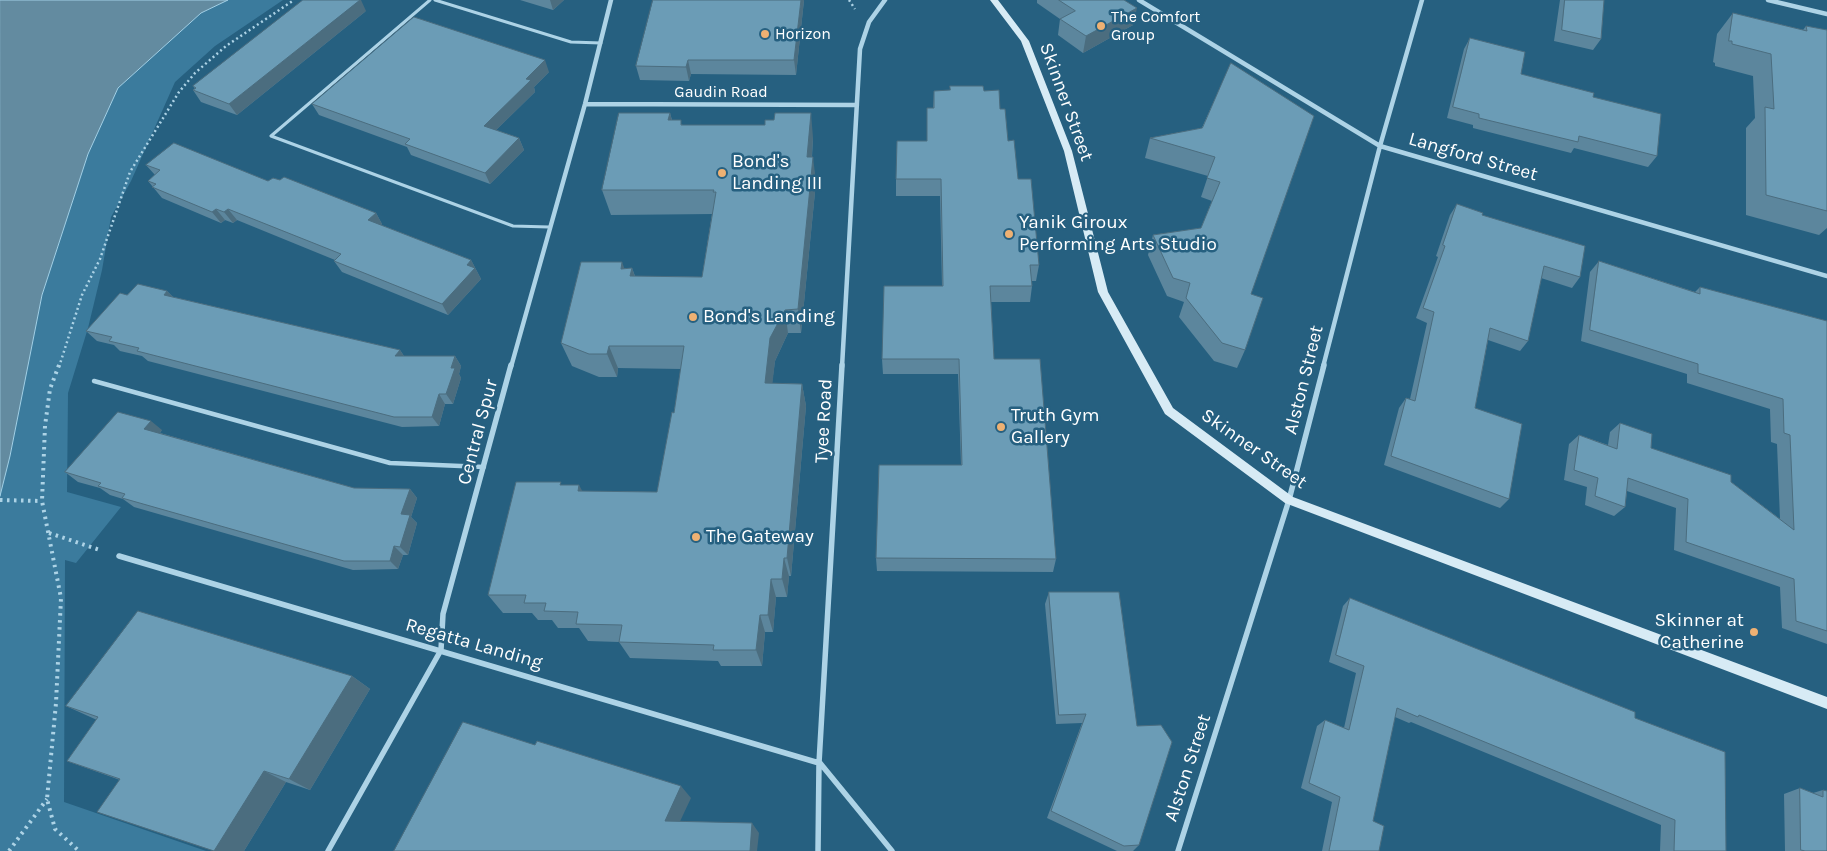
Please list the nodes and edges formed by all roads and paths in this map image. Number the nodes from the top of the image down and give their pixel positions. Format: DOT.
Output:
graph roads {
  1 [pos="430,0"];
  2 [pos="435,0"];
  3 [pos="611,0"];
  4 [pos="885,0"];
  5 [pos="994,0"];
  6 [pos="1139,0"];
  7 [pos="1422,0"];
  8 [pos="1768,0"];
  9 [pos="1827,14"];
  10 [pos="601,43"];
  11 [pos="585,104"];
  12 [pos="856,105"];
  13 [pos="1380,146"];
  14 [pos="549,227"];
  15 [pos="1827,276"];
  16 [pos="94,381"];
  17 [pos="484,468"];
  18 [pos="0,500"];
  19 [pos="1289,500"];
  20 [pos="42,501"];
  21 [pos="48,533"];
  22 [pos="119,556"];
  23 [pos="441,650"];
  24 [pos="1827,703"];
  25 [pos="819,763"];
  26 [pos="48,798"];
  27 [pos="9,851"];
  28 [pos="328,851"];
  29 [pos="818,851"];
  30 [pos="892,851"];
  31 [pos="1178,851"];
  1 -- 14 [label="lane"];
  2 -- 10 [label="lane"];
  3 -- 10 [label="street, Central Spur"];
  4 -- 12 [label="street, Tyee Road"];
  5 -- 19 [label="main road, Skinner Street"];
  6 -- 13 [label="street, Langford Street"];
  7 -- 13 [label="street, Alston Street"];
  8 -- 9 [label="street"];
  10 -- 11 [label="street, Central Spur"];
  11 -- 12 [label="street, Gaudin Road"];
  11 -- 14 [label="street, Central Spur"];
  12 -- 25 [label="street, Tyee Road"];
  13 -- 15 [label="street, Langford Street"];
  13 -- 19 [label="street, Alston Street"];
  14 -- 17 [label="street, Central Spur"];
  16 -- 17 [label="lane"];
  17 -- 23 [label="street, Central Spur"];
  18 -- 20 [label="path"];
  19 -- 24 [label="main road, Skinner Street"];
  19 -- 31 [label="street, Alston Street"];
  21 -- 22 [label="path"];
  22 -- 23 [label="street, Regatta Landing"];
  23 -- 25 [label="street, Regatta Landing"];
  23 -- 28 [label="street, Central Spur"];
  25 -- 29 [label="street, Tyee Road"];
  25 -- 30 [label="street"];
  26 -- 27 [label="path"];
}
